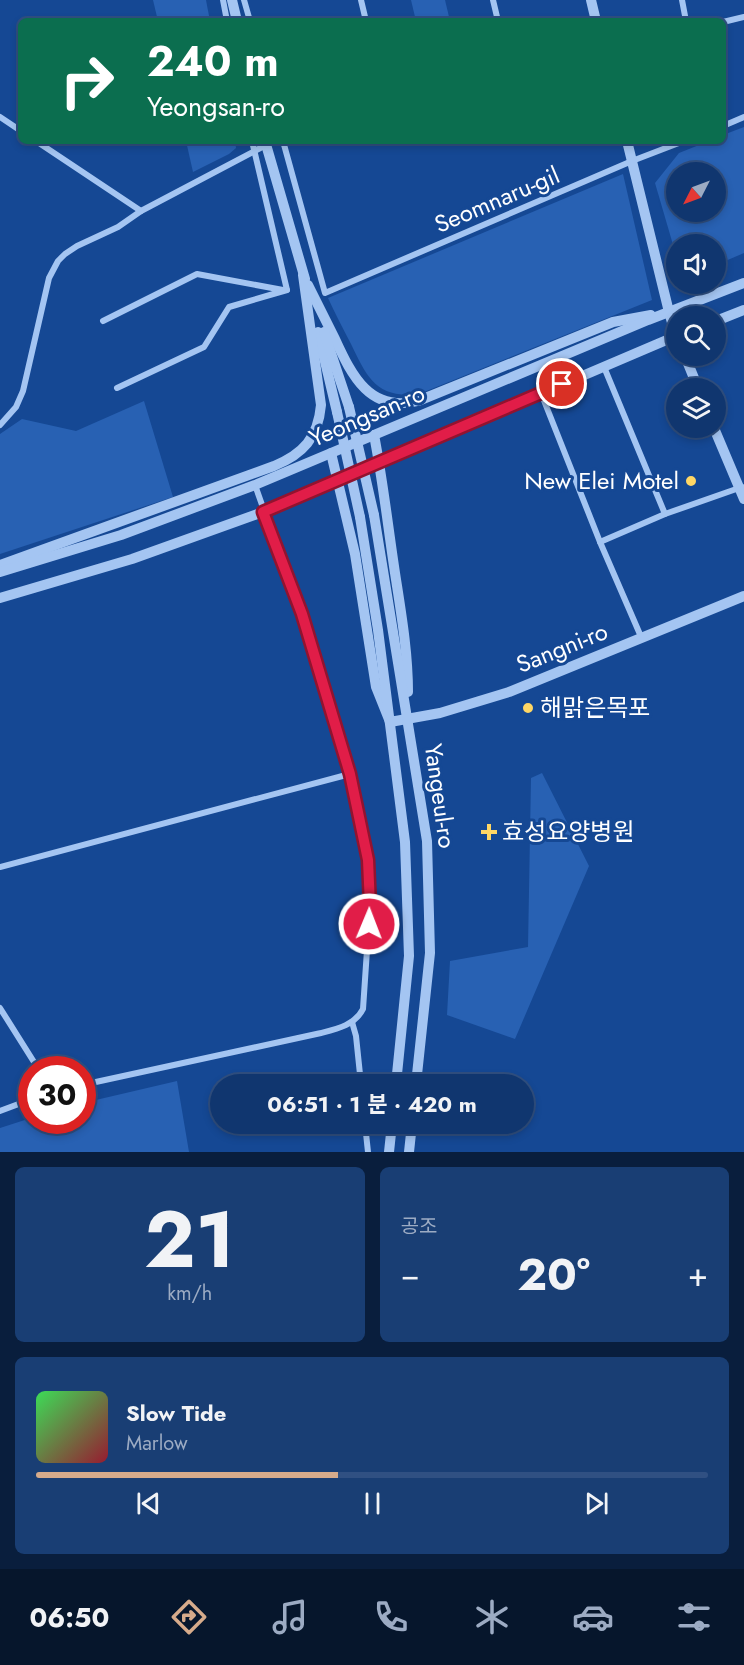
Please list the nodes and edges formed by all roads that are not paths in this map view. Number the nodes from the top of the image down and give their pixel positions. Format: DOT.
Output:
graph roads {
  1 [pos="223,0"];
  2 [pos="232,0"];
  3 [pos="244,0"];
  4 [pos="361,0"];
  5 [pos="493,0"];
  6 [pos="591,0"];
  7 [pos="682,0"];
  8 [pos="744,17"];
  9 [pos="227,18"];
  10 [pos="236,18"];
  11 [pos="249,18"];
  12 [pos="365,18"];
  13 [pos="497,18"];
  14 [pos="595,18"];
  15 [pos="685,18"];
  16 [pos="726,21"];
  17 [pos="0,117"];
  18 [pos="744,117"];
  19 [pos="726,125"];
  20 [pos="18,129"];
  21 [pos="41,144"];
  22 [pos="253,144"];
  23 [pos="264,144"];
  24 [pos="268,144"];
  25 [pos="284,144"];
  26 [pos="628,144"];
  27 [pos="676,144"];
  28 [pos="254,152"];
  29 [pos="633,161"];
  30 [pos="143,211"];
  31 [pos="303,275"];
  32 [pos="744,282"];
  33 [pos="287,290"];
  34 [pos="668,306"];
  35 [pos="684,306"];
  36 [pos="744,310"];
  37 [pos="666,313"];
  38 [pos="666,313"];
  39 [pos="726,317"];
  40 [pos="103,321"];
  41 [pos="666,340"];
  42 [pos="604,367"];
  43 [pos="117,388"];
  44 [pos="541,393"];
  45 [pos="0,425"];
  46 [pos="374,435"];
  47 [pos="719,438"];
  48 [pos="331,453"];
  49 [pos="379,462"];
  50 [pos="337,480"];
  51 [pos="255,486"];
  52 [pos="742,487"];
  53 [pos="744,500"];
  54 [pos="263,512"];
  55 [pos="665,514"];
  56 [pos="600,542"];
  57 [pos="0,565"];
  58 [pos="0,572"];
  59 [pos="744,596"];
  60 [pos="0,598"];
  61 [pos="642,639"];
  62 [pos="408,719"];
  63 [pos="390,722"];
  64 [pos="350,774"];
  65 [pos="0,867"];
  66 [pos="0,1008"];
  67 [pos="352,1022"];
  68 [pos="30,1056"];
  69 [pos="360,1074"];
  70 [pos="397,1074"];
  71 [pos="417,1074"];
  72 [pos="96,1082"];
  73 [pos="18,1104"];
  74 [pos="0,1111"];
  75 [pos="366,1134"];
  76 [pos="391,1134"];
  77 [pos="411,1134"];
  78 [pos="368,1152"];
  79 [pos="389,1152"];
  80 [pos="409,1152"];
  1 -- 9 [label="street"];
  2 -- 10 [label="street"];
  3 -- 11 [label="street"];
  4 -- 12 [label="street"];
  5 -- 13 [label="street"];
  6 -- 14 [label="street"];
  7 -- 15 [label="street"];
  8 -- 16 [label="street"];
  17 -- 20 [label="street"];
  18 -- 19 [label="street"];
  21 -- 30 [label="street"];
  22 -- 28 [label="street"];
  23 -- 28 [label="street"];
  24 -- 31 [label="street"];
  25 -- 29 [label="street, Seomnaru-gil"];
  26 -- 29 [label="street"];
  27 -- 29 [label="street, Seomnaru-gil"];
  28 -- 30 [label="street"];
  28 -- 33 [label="street"];
  29 -- 34 [label="street"];
  30 -- 45 [label="street"];
  31 -- 37 [label="street"];
  31 -- 57 [label="street"];
  31 -- 62 [label="street, Yangeul-ro, bridge"];
  31 -- 63 [label="street, Yangeul-ro, bridge"];
  32 -- 35 [label="street, Yeongsan-ro"];
  33 -- 40 [label="street"];
  33 -- 43 [label="street"];
  36 -- 39 [label="street"];
  38 -- 46 [label="street, Yeongsan-ro"];
  41 -- 42 [label="street, Yeongsan-ro"];
  42 -- 44 [label="street, Yeongsan-ro"];
  42 -- 55 [label="street"];
  44 -- 49 [label="street, Yeongsan-ro"];
  44 -- 56 [label="street"];
  46 -- 48 [label="street, Yeongsan-ro"];
  46 -- 49 [label="street"];
  47 -- 52 [label="street"];
  48 -- 50 [label="street"];
  48 -- 51 [label="street, Yeongsan-ro"];
  49 -- 50 [label="street, Yeongsan-ro"];
  49 -- 62 [label="street"];
  50 -- 54 [label="street, Yeongsan-ro"];
  50 -- 63 [label="street"];
  51 -- 54 [label="street"];
  51 -- 58 [label="street, Yeongsan-ro"];
  52 -- 53 [label="street"];
  52 -- 55 [label="street"];
  54 -- 60 [label="street, Yeongsan-ro"];
  54 -- 64 [label="street"];
  55 -- 56 [label="street"];
  56 -- 61 [label="street"];
  59 -- 61 [label="street, Sangni-ro"];
  61 -- 62 [label="street, Sangni-ro"];
  62 -- 63 [label="street, Sangni-ro"];
  62 -- 71 [label="street, Yangeul-ro"];
  63 -- 70 [label="street, Yangeul-ro"];
  64 -- 65 [label="street"];
  64 -- 67 [label="street"];
  66 -- 68 [label="street"];
  67 -- 69 [label="street"];
  67 -- 72 [label="street"];
  73 -- 74 [label="street"];
  75 -- 78 [label="street"];
  76 -- 79 [label="street"];
  77 -- 80 [label="street"];
}
